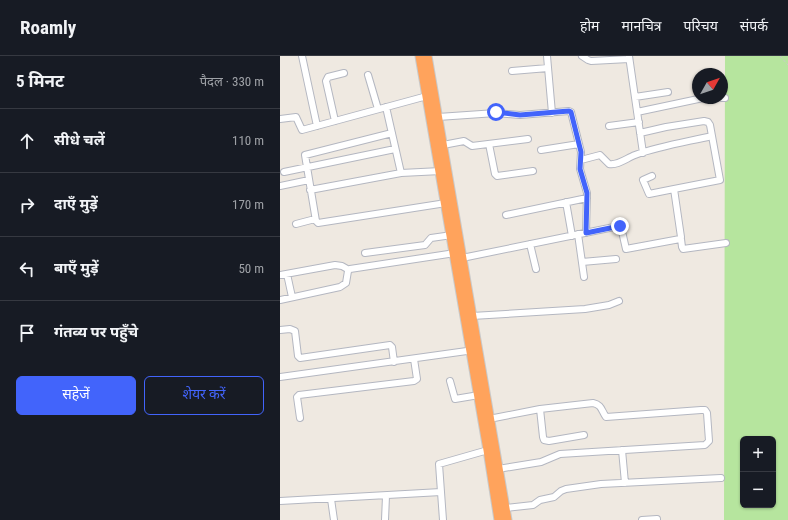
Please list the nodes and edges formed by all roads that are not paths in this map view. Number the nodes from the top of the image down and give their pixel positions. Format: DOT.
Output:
graph roads {
  1 [pos="302,56"];
  2 [pos="420,56"];
  3 [pos="427,56"];
  4 [pos="546,56"];
  5 [pos="582,56"];
  6 [pos="629,58"];
  7 [pos="548,68"];
  8 [pos="512,70"];
  9 [pos="344,73"];
  10 [pos="368,75"];
  11 [pos="668,92"];
  12 [pos="427,96"];
  13 [pos="635,97"];
  14 [pos="692,101"];
  15 [pos="386,107"];
  16 [pos="378,109"];
  17 [pos="552,112"];
  18 [pos="637,112"];
  19 [pos="438,117"];
  20 [pos="280,119"];
  21 [pos="335,121"];
  22 [pos="639,122"];
  23 [pos="317,126"];
  24 [pos="609,126"];
  25 [pos="392,133"];
  26 [pos="640,133"];
  27 [pos="712,136"];
  28 [pos="528,139"];
  29 [pos="489,144"];
  30 [pos="579,144"];
  31 [pos="443,145"];
  32 [pos="395,149"];
  33 [pos="541,150"];
  34 [pos="643,153"];
  35 [pos="581,160"];
  36 [pos="307,167"];
  37 [pos="441,171"];
  38 [pos="533,171"];
  39 [pos="284,172"];
  40 [pos="401,173"];
  41 [pos="652,176"];
  42 [pos="309,180"];
  43 [pos="280,186"];
  44 [pos="674,189"];
  45 [pos="310,190"];
  46 [pos="587,198"];
  47 [pos="566,202"];
  48 [pos="446,203"];
  49 [pos="506,215"];
  50 [pos="315,219"];
  51 [pos="296,224"];
  52 [pos="586,233"];
  53 [pos="578,234"];
  54 [pos="452,235"];
  55 [pos="572,236"];
  56 [pos="680,238"];
  57 [pos="530,244"];
  58 [pos="726,244"];
  59 [pos="365,253"];
  60 [pos="459,255"];
  61 [pos="616,259"];
  62 [pos="582,262"];
  63 [pos="536,269"];
  64 [pos="348,270"];
  65 [pos="287,274"];
  66 [pos="280,275"];
  67 [pos="584,277"];
  68 [pos="292,297"];
  69 [pos="280,300"];
  70 [pos="619,301"];
  71 [pos="472,316"];
  72 [pos="280,330"];
  73 [pos="474,350"];
  74 [pos="414,359"];
  75 [pos="394,362"];
  76 [pos="280,377"];
  77 [pos="450,381"];
  78 [pos="479,395"];
  79 [pos="540,409"];
  80 [pos="300,418"];
  81 [pos="489,419"];
  82 [pos="584,435"];
  83 [pos="488,450"];
  84 [pos="622,450"];
  85 [pos="498,469"];
  86 [pos="721,478"];
  87 [pos="625,483"];
  88 [pos="441,492"];
  89 [pos="386,496"];
  90 [pos="331,499"];
  91 [pos="280,501"];
  92 [pos="505,508"];
  93 [pos="657,519"];
  94 [pos="334,520"];
  95 [pos="385,520"];
  96 [pos="443,520"];
  97 [pos="499,520"];
  98 [pos="507,520"];
  99 [pos="642,520"];
  1 -- 23 [label="street"];
  2 -- 12 [label="highway"];
  3 -- 19 [label="highway"];
  4 -- 7 [label="street"];
  5 -- 6 [label="street"];
  6 -- 13 [label="street"];
  7 -- 8 [label="street"];
  7 -- 17 [label="street"];
  9 -- 21 [label="street"];
  10 -- 16 [label="street"];
  11 -- 13 [label="street"];
  12 -- 15 [label="street"];
  12 -- 37 [label="highway"];
  13 -- 18 [label="street"];
  14 -- 18 [label="street"];
  15 -- 16 [label="street"];
  15 -- 25 [label="street"];
  16 -- 21 [label="street"];
  17 -- 19 [label="street"];
  17 -- 30 [label="street"];
  18 -- 22 [label="street"];
  19 -- 31 [label="highway"];
  20 -- 23 [label="street"];
  21 -- 23 [label="street"];
  22 -- 24 [label="street"];
  22 -- 26 [label="street"];
  25 -- 32 [label="street"];
  25 -- 36 [label="street"];
  26 -- 27 [label="street"];
  26 -- 34 [label="street"];
  27 -- 34 [label="street"];
  27 -- 44 [label="street"];
  28 -- 29 [label="street"];
  29 -- 31 [label="street"];
  29 -- 38 [label="street"];
  30 -- 33 [label="street"];
  30 -- 35 [label="street"];
  31 -- 60 [label="highway"];
  32 -- 36 [label="street"];
  32 -- 40 [label="street"];
  34 -- 35 [label="street"];
  35 -- 46 [label="street"];
  36 -- 39 [label="street"];
  36 -- 42 [label="street"];
  37 -- 40 [label="street"];
  37 -- 48 [label="highway"];
  40 -- 45 [label="street"];
  41 -- 44 [label="street"];
  42 -- 43 [label="street"];
  42 -- 45 [label="street"];
  44 -- 56 [label="street"];
  45 -- 50 [label="street"];
  46 -- 47 [label="street"];
  46 -- 52 [label="street"];
  47 -- 49 [label="street"];
  47 -- 55 [label="street"];
  48 -- 50 [label="street"];
  48 -- 54 [label="highway"];
  50 -- 51 [label="street"];
  52 -- 53 [label="street"];
  52 -- 56 [label="street"];
  53 -- 55 [label="street"];
  53 -- 62 [label="street"];
  54 -- 59 [label="street"];
  54 -- 60 [label="highway"];
  55 -- 57 [label="street"];
  56 -- 58 [label="street"];
  57 -- 60 [label="street"];
  57 -- 63 [label="street"];
  60 -- 64 [label="street"];
  60 -- 71 [label="highway"];
  60 -- 73 [label="highway"];
  61 -- 62 [label="street"];
  62 -- 67 [label="street"];
  64 -- 65 [label="street"];
  64 -- 68 [label="street"];
  65 -- 66 [label="street"];
  65 -- 68 [label="street"];
  68 -- 69 [label="street"];
  70 -- 71 [label="street"];
  71 -- 73 [label="highway"];
  72 -- 75 [label="street"];
  73 -- 74 [label="street"];
  73 -- 78 [label="highway"];
  73 -- 81 [label="highway"];
  74 -- 75 [label="street"];
  74 -- 80 [label="street"];
  75 -- 76 [label="street"];
  77 -- 78 [label="street"];
  78 -- 83 [label="highway"];
  79 -- 81 [label="street"];
  79 -- 82 [label="street"];
  79 -- 84 [label="street"];
  81 -- 85 [label="highway"];
  83 -- 88 [label="street"];
  83 -- 97 [label="highway"];
  84 -- 85 [label="street"];
  84 -- 87 [label="street"];
  85 -- 92 [label="highway"];
  86 -- 87 [label="street"];
  87 -- 92 [label="street"];
  88 -- 89 [label="street"];
  88 -- 96 [label="street"];
  89 -- 90 [label="street"];
  89 -- 95 [label="street"];
  90 -- 91 [label="street"];
  90 -- 94 [label="street"];
  92 -- 98 [label="highway"];
  93 -- 99 [label="street"];
}
